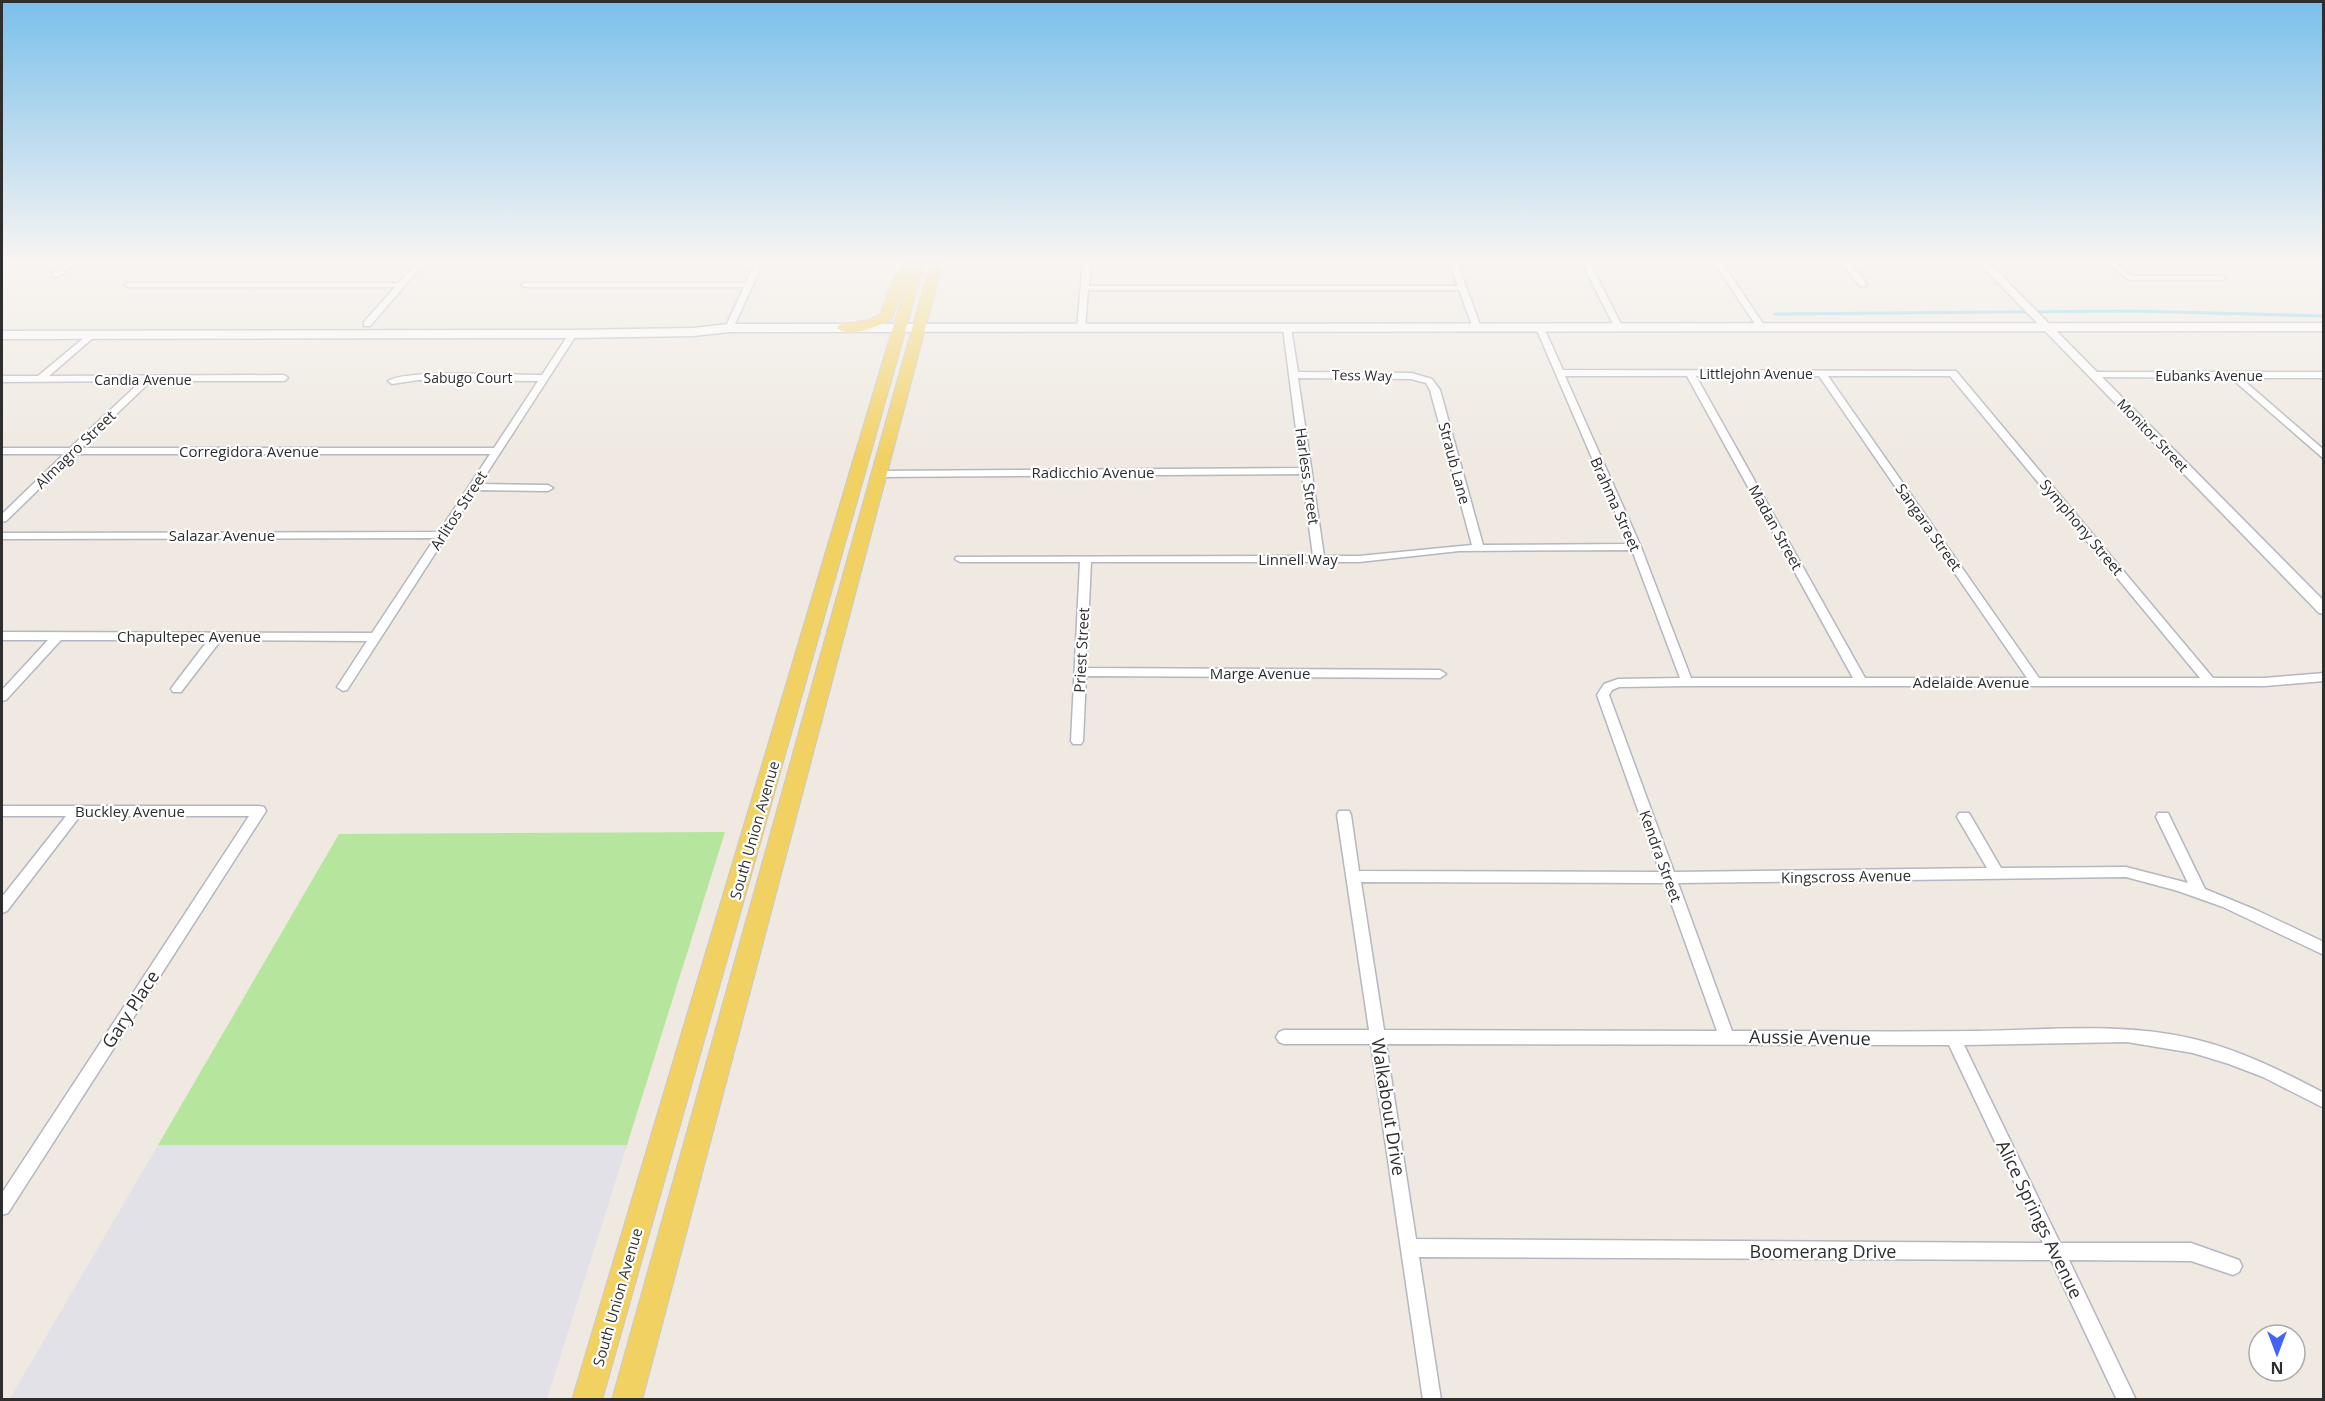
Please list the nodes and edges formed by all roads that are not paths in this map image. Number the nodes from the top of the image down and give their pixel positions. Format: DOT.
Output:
graph roads {
  1 [pos="82,326"];
  2 [pos="359,326"];
  3 [pos="682,326"];
  4 [pos="717,326"];
  5 [pos="852,326"];
  6 [pos="2047,327"];
  7 [pos="2324,327"];
  8 [pos="729,328"];
  9 [pos="844,328"];
  10 [pos="899,328"];
  11 [pos="920,328"];
  12 [pos="1081,328"];
  13 [pos="1287,328"];
  14 [pos="1477,328"];
  15 [pos="1540,328"];
  16 [pos="1619,328"];
  17 [pos="1762,328"];
  18 [pos="234,329"];
  19 [pos="573,334"];
  20 [pos="2,335"];
  21 [pos="91,335"];
  22 [pos="1559,373"];
  23 [pos="1690,373"];
  24 [pos="1822,373"];
  25 [pos="1953,373"];
  26 [pos="1294,375"];
  27 [pos="2094,375"];
  28 [pos="2233,375"];
  29 [pos="2324,375"];
  30 [pos="284,378"];
  31 [pos="544,378"];
  32 [pos="2,379"];
  33 [pos="40,379"];
  34 [pos="148,379"];
  35 [pos="392,381"];
  36 [pos="1429,381"];
  37 [pos="905,385"];
  38 [pos="2,451"];
  39 [pos="72,451"];
  40 [pos="496,452"];
  41 [pos="2324,456"];
  42 [pos="1307,471"];
  43 [pos="878,474"];
  44 [pos="472,487"];
  45 [pos="548,488"];
  46 [pos="2,519"];
  47 [pos="442,535"];
  48 [pos="2,536"];
  49 [pos="1478,547"];
  50 [pos="1636,547"];
  51 [pos="960,559"];
  52 [pos="1086,559"];
  53 [pos="1319,559"];
  54 [pos="2324,610"];
  55 [pos="2,636"];
  56 [pos="58,636"];
  57 [pos="218,636"];
  58 [pos="376,637"];
  59 [pos="801,667"];
  60 [pos="1080,672"];
  61 [pos="1440,674"];
  62 [pos="2324,677"];
  63 [pos="1687,682"];
  64 [pos="1861,682"];
  65 [pos="2036,682"];
  66 [pos="2210,682"];
  67 [pos="1618,683"];
  68 [pos="344,687"];
  69 [pos="177,689"];
  70 [pos="2,697"];
  71 [pos="1077,741"];
  72 [pos="798,765"];
  73 [pos="765,792"];
  74 [pos="2,811"];
  75 [pos="77,811"];
  76 [pos="259,811"];
  77 [pos="1344,815"];
  78 [pos="1964,817"];
  79 [pos="2163,817"];
  80 [pos="1997,874"];
  81 [pos="1353,876"];
  82 [pos="1670,878"];
  83 [pos="2198,890"];
  84 [pos="765,891"];
  85 [pos="2,908"];
  86 [pos="2324,949"];
  87 [pos="1726,1036"];
  88 [pos="1284,1037"];
  89 [pos="1379,1037"];
  90 [pos="1953,1038"];
  91 [pos="2324,1101"];
  92 [pos="2,1207"];
  93 [pos="1411,1248"];
  94 [pos="2057,1253"];
  95 [pos="2234,1266"];
  96 [pos="587,1400"];
  97 [pos="627,1400"];
  98 [pos="1432,1400"];
  99 [pos="2127,1400"];
  1 -- 18 [label="main road"];
  2 -- 18 [label="main road"];
  3 -- 19 [label="main road"];
  4 -- 8 [label="main road"];
  5 -- 9 [label="main road"];
  6 -- 7 [label="main road"];
  6 -- 17 [label="main road"];
  6 -- 27 [label="street, Monitor Street"];
  8 -- 9 [label="main road"];
  8 -- 19 [label="main road"];
  9 -- 10 [label="main road"];
  10 -- 11 [label="main road"];
  10 -- 37 [label="main road"];
  10 -- 59 [label="main road, South Union Avenue"];
  11 -- 12 [label="main road"];
  11 -- 37 [label="main road, South Union Avenue"];
  12 -- 13 [label="main road"];
  13 -- 14 [label="main road"];
  13 -- 26 [label="street"];
  14 -- 15 [label="main road"];
  15 -- 16 [label="main road"];
  15 -- 22 [label="street, Brahma Street"];
  16 -- 17 [label="main road"];
  18 -- 19 [label="main road"];
  18 -- 21 [label="main road"];
  19 -- 31 [label="street, Arlitos Street"];
  20 -- 21 [label="main road"];
  21 -- 33 [label="street"];
  22 -- 23 [label="street, Littlejohn Avenue"];
  22 -- 50 [label="street, Brahma Street"];
  23 -- 24 [label="street, Littlejohn Avenue"];
  23 -- 64 [label="street, Madan Street"];
  24 -- 25 [label="street, Littlejohn Avenue"];
  24 -- 65 [label="street, Sangara Street"];
  25 -- 66 [label="street, Symphony Street"];
  26 -- 36 [label="street, Tess Way"];
  26 -- 42 [label="street, Harless Street"];
  27 -- 28 [label="street, Eubanks Avenue"];
  27 -- 54 [label="street, Monitor Street"];
  28 -- 29 [label="street, Eubanks Avenue"];
  28 -- 41 [label="street"];
  30 -- 34 [label="street, Candia Avenue"];
  31 -- 35 [label="street, Sabugo Court"];
  31 -- 40 [label="street, Arlitos Street"];
  32 -- 33 [label="street, Candia Avenue"];
  33 -- 34 [label="street, Candia Avenue"];
  34 -- 39 [label="street, Almagro Street"];
  36 -- 49 [label="street, Straub Lane"];
  37 -- 43 [label="main road, South Union Avenue"];
  38 -- 39 [label="street, Corregidora Avenue"];
  39 -- 40 [label="street, Corregidora Avenue"];
  39 -- 46 [label="street, Almagro Street"];
  40 -- 44 [label="street, Arlitos Street"];
  42 -- 43 [label="street, Radicchio Avenue"];
  42 -- 53 [label="street, Harless Street"];
  43 -- 72 [label="main road, South Union Avenue"];
  44 -- 45 [label="street"];
  44 -- 47 [label="street, Arlitos Street"];
  47 -- 48 [label="street, Salazar Avenue"];
  47 -- 58 [label="street, Arlitos Street"];
  49 -- 50 [label="street, Linnell Way"];
  49 -- 53 [label="street, Linnell Way"];
  50 -- 63 [label="street, Brahma Street"];
  51 -- 52 [label="street, Linnell Way"];
  52 -- 53 [label="street, Linnell Way"];
  52 -- 60 [label="street, Priest Street"];
  55 -- 56 [label="street, Chapultepec Avenue"];
  56 -- 57 [label="street, Chapultepec Avenue"];
  56 -- 70 [label="street"];
  57 -- 58 [label="street, Chapultepec Avenue"];
  57 -- 69 [label="street"];
  58 -- 68 [label="street, Arlitos Street"];
  59 -- 72 [label="main road"];
  59 -- 73 [label="main road, South Union Avenue"];
  60 -- 61 [label="street, Marge Avenue"];
  60 -- 71 [label="street, Priest Street"];
  62 -- 66 [label="street, Adelaide Avenue"];
  63 -- 64 [label="street, Adelaide Avenue"];
  63 -- 67 [label="street, Adelaide Avenue"];
  64 -- 65 [label="street, Adelaide Avenue"];
  65 -- 66 [label="street, Adelaide Avenue"];
  67 -- 82 [label="street, Kendra Street"];
  72 -- 84 [label="main road, South Union Avenue"];
  73 -- 84 [label="main road"];
  73 -- 96 [label="main road, South Union Avenue"];
  74 -- 75 [label="street, Buckley Avenue"];
  75 -- 76 [label="street, Buckley Avenue"];
  75 -- 85 [label="street"];
  76 -- 92 [label="street, Gary Place"];
  77 -- 81 [label="street, Walkabout Drive"];
  78 -- 80 [label="street"];
  79 -- 83 [label="street"];
  80 -- 82 [label="street, Kingscross Avenue"];
  80 -- 83 [label="street, Kingscross Avenue"];
  81 -- 82 [label="street, Kingscross Avenue"];
  81 -- 89 [label="street, Walkabout Drive"];
  82 -- 87 [label="street, Kendra Street"];
  83 -- 86 [label="street, Kingscross Avenue"];
  84 -- 97 [label="main road, South Union Avenue"];
  87 -- 89 [label="street, Aussie Avenue"];
  87 -- 90 [label="street, Aussie Avenue"];
  88 -- 89 [label="street, Aussie Avenue"];
  89 -- 93 [label="street, Walkabout Drive"];
  90 -- 91 [label="street, Aussie Avenue"];
  90 -- 94 [label="street, Alice Springs Avenue"];
  93 -- 94 [label="street, Boomerang Drive"];
  93 -- 98 [label="street, Walkabout Drive"];
  94 -- 95 [label="street, Boomerang Drive"];
  94 -- 99 [label="street, Alice Springs Avenue"];
}
